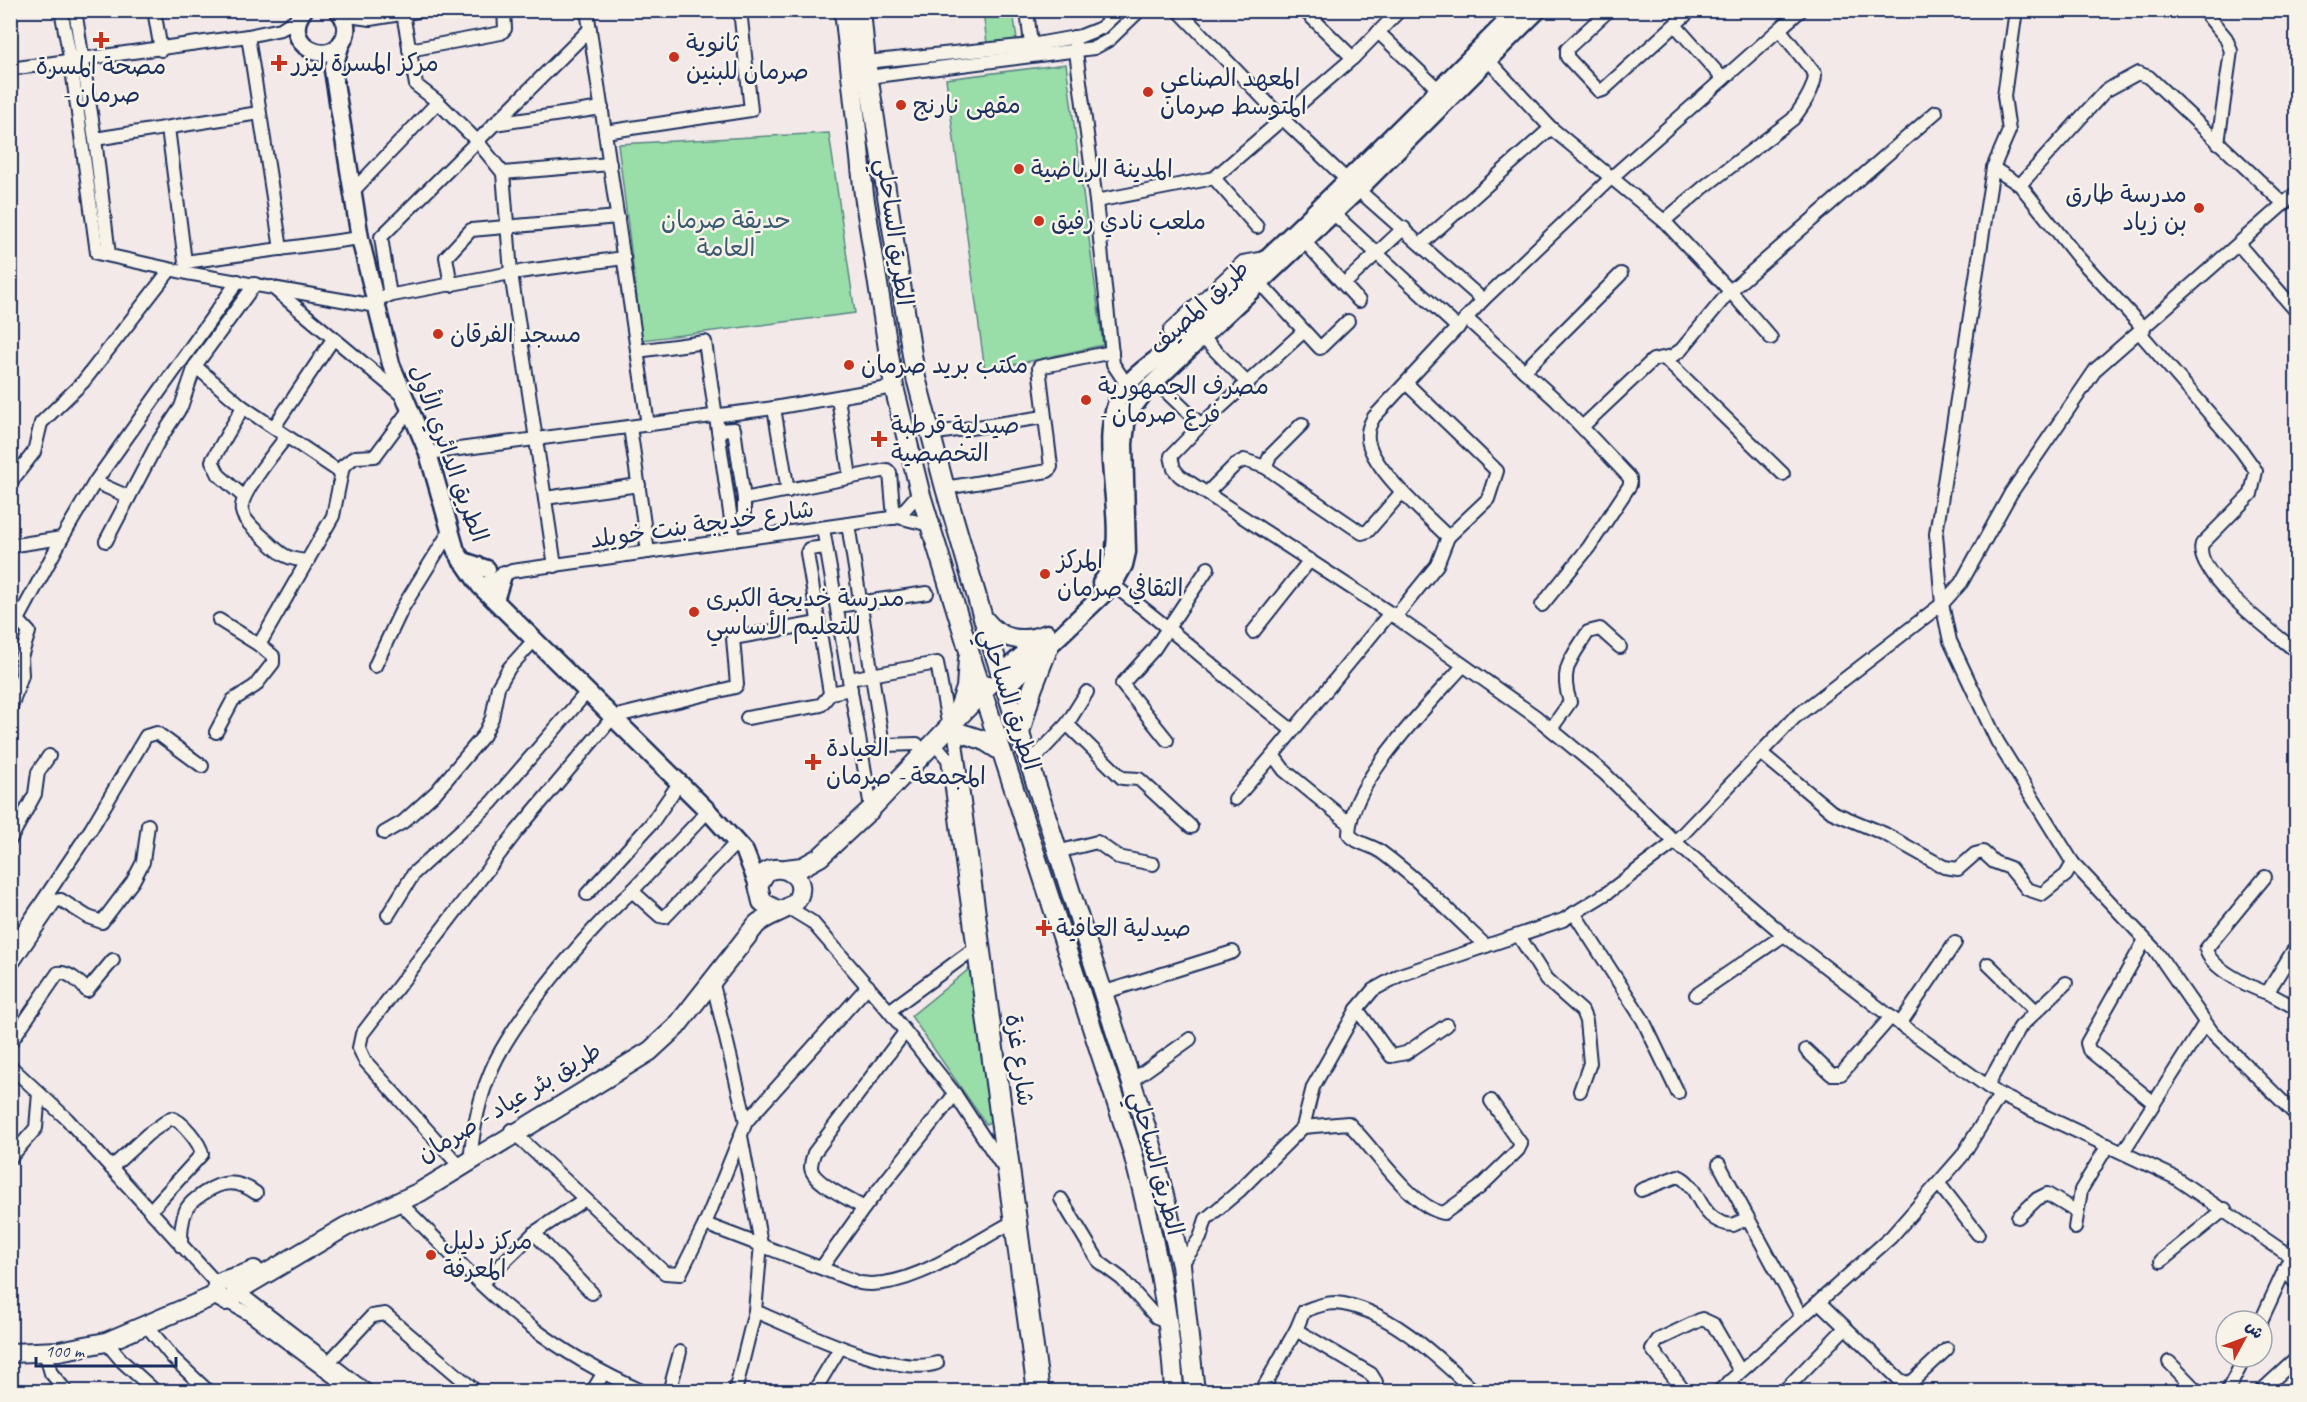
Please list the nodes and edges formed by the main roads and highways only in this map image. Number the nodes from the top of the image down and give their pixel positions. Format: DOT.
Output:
graph roads {
  1 [pos="844,10"];
  2 [pos="861,10"];
  3 [pos="1518,10"];
  4 [pos="1538,10"];
  5 [pos="340,13"];
  6 [pos="301,14"];
  7 [pos="343,41"];
  8 [pos="310,49"];
  9 [pos="333,70"];
  10 [pos="1354,185"];
  11 [pos="491,576"];
  12 [pos="495,600"];
  13 [pos="983,618"];
  14 [pos="1047,640"];
  15 [pos="968,648"];
  16 [pos="1003,681"];
  17 [pos="985,698"];
  18 [pos="954,732"];
  19 [pos="1020,733"];
  20 [pos="1002,752"];
  21 [pos="873,813"];
  22 [pos="741,847"];
  23 [pos="783,868"];
  24 [pos="759,891"];
  25 [pos="791,901"];
  26 [pos="512,1131"];
  27 [pos="225,1290"];
  28 [pos="10,1353"];
  29 [pos="1194,1367"];
  30 [pos="1173,1369"];
  31 [pos="1174,1392"];
  32 [pos="1195,1392"];
  1 -- 15 [label="highway, الطريق الساحلي"];
  2 -- 13 [label="highway, الطريق الساحلي"];
  3 -- 10 [label="main road, طريق المصيف"];
  4 -- 10 [label="main road, طريق المصيف"];
  5 -- 7 [label="main road"];
  6 -- 8 [label="main road"];
  7 -- 8 [label="main road"];
  7 -- 9 [label="main road"];
  8 -- 9 [label="main road"];
  9 -- 11 [label="main road, الطريق الدائري الأول"];
  10 -- 14 [label="main road, طريق المصيف"];
  10 -- 14 [label="main road, طريق المصيف"];
  11 -- 12 [label="main road, الطريق الدائري الأول"];
  11 -- 12 [label="main road"];
  12 -- 22 [label="main road, الطريق الدائري الأول"];
  13 -- 14 [label="highway"];
  13 -- 16 [label="highway, الطريق الساحلي"];
  14 -- 16 [label="main road, طريق المصيف"];
  14 -- 19 [label="highway"];
  15 -- 17 [label="highway, الطريق الساحلي"];
  15 -- 18 [label="highway"];
  16 -- 17 [label="highway, طريق بئر عياد - صرمان"];
  16 -- 19 [label="highway, الطريق الساحلي"];
  17 -- 18 [label="highway, طريق بئر عياد - صرمان"];
  17 -- 20 [label="highway, الطريق الساحلي"];
  18 -- 20 [label="highway"];
  18 -- 21 [label="highway, طريق بئر عياد - صرمان"];
  18 -- 21 [label="highway, طريق بئر عياد - صرمان"];
  19 -- 29 [label="highway, الطريق الساحلي"];
  20 -- 30 [label="highway, الطريق الساحلي"];
  21 -- 23 [label="highway, طريق بئر عياد - صرمان"];
  21 -- 25 [label="highway, طريق بئر عياد - صرمان"];
  22 -- 23 [label="main road"];
  22 -- 24 [label="main road"];
  23 -- 24 [label="highway"];
  23 -- 25 [label="highway"];
  24 -- 25 [label="highway"];
  24 -- 26 [label="highway, طريق بئر عياد - صرمان"];
  25 -- 26 [label="highway, طريق بئر عياد - صرمان"];
  26 -- 27 [label="highway, طريق بئر عياد - صرمان"];
  26 -- 27 [label="highway, طريق بئر عياد - صرمان"];
  27 -- 28 [label="highway, طريق بئر عياد - صرمان"];
  29 -- 30 [label="highway"];
  29 -- 32 [label="highway, الطريق الساحلي"];
  30 -- 31 [label="highway, الطريق الساحلي"];
}
